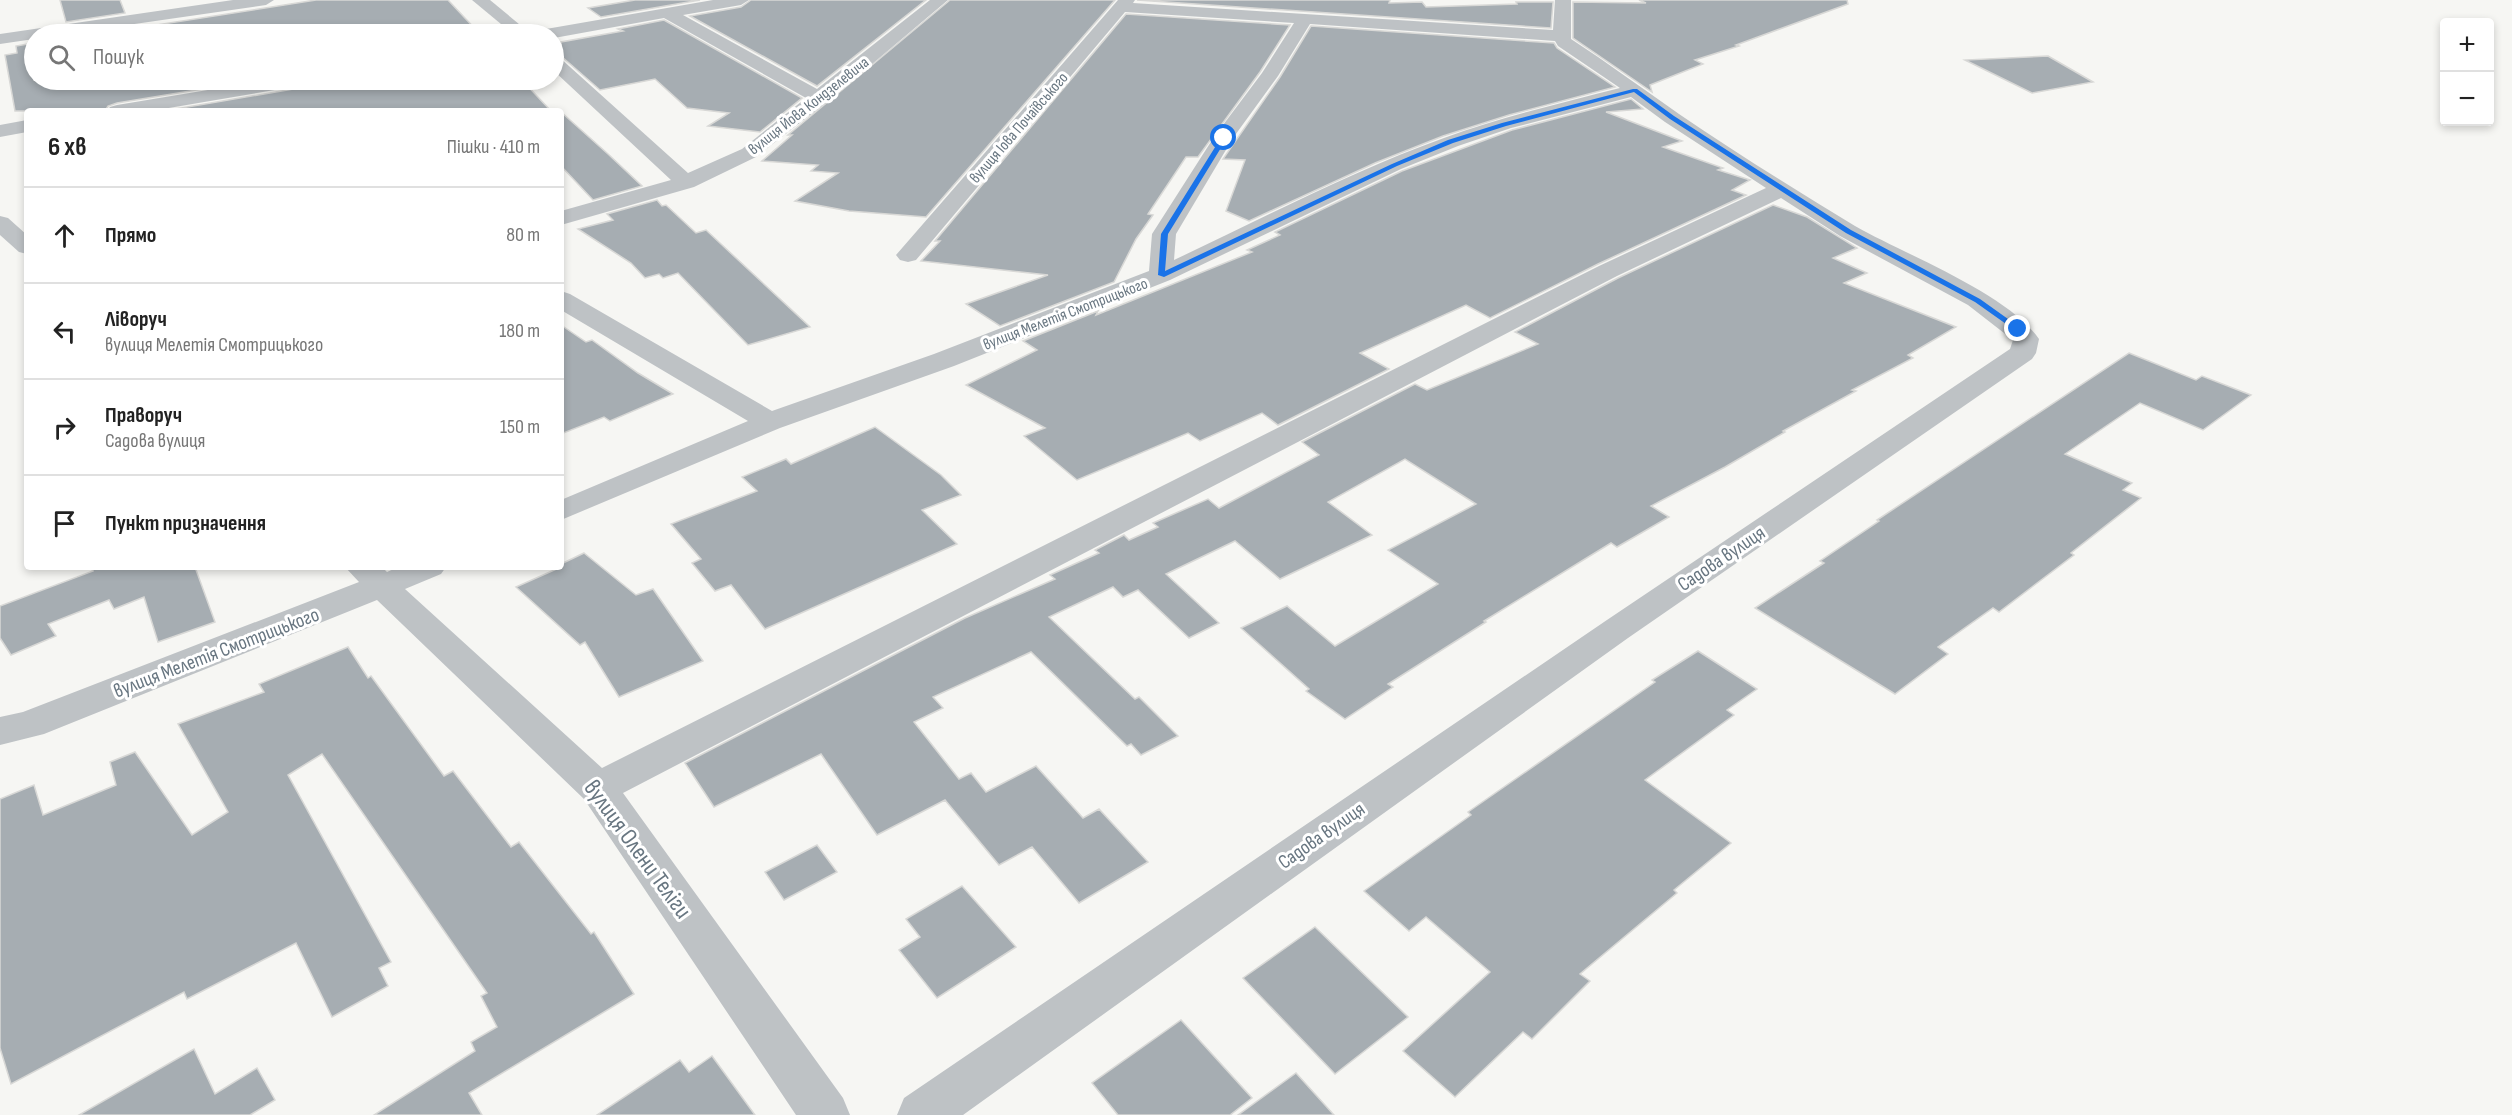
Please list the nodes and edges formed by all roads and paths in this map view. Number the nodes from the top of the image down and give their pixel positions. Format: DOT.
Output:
graph roads {
  1 [pos="266,0"];
  2 [pos="480,0"];
  3 [pos="741,0"];
  4 [pos="940,0"];
  5 [pos="1563,0"];
  6 [pos="1124,3"];
  7 [pos="667,13"];
  8 [pos="1305,20"];
  9 [pos="102,24"];
  10 [pos="510,24"];
  11 [pos="564,31"];
  12 [pos="24,35"];
  13 [pos="1561,36"];
  14 [pos="0,39"];
  15 [pos="564,71"];
  16 [pos="241,90"];
  17 [pos="1635,90"];
  18 [pos="224,93"];
  19 [pos="820,98"];
  20 [pos="243,105"];
  21 [pos="135,108"];
  22 [pos="24,127"];
  23 [pos="0,131"];
  24 [pos="686,183"];
  25 [pos="1782,189"];
  26 [pos="564,217"];
  27 [pos="0,223"];
  28 [pos="24,244"];
  29 [pos="908,255"];
  30 [pos="1161,275"];
  31 [pos="564,301"];
  32 [pos="770,422"];
  33 [pos="564,510"];
  34 [pos="412,570"];
  35 [pos="372,577"];
  36 [pos="0,731"];
  37 [pos="598,788"];
  38 [pos="825,1115"];
  39 [pos="922,1115"];
  1 -- 9 [label="street"];
  2 -- 10 [label="street"];
  3 -- 7 [label="street"];
  4 -- 19 [label="street, вулиця Йова Кондзелевича"];
  5 -- 13 [label="street"];
  6 -- 8 [label="street"];
  6 -- 29 [label="street, вулиця Іова Почаївського"];
  7 -- 11 [label="street"];
  7 -- 19 [label="street"];
  8 -- 13 [label="street"];
  8 -- 30 [label="street"];
  12 -- 14 [label="street"];
  13 -- 17 [label="street, Садова вулиця"];
  15 -- 24 [label="street"];
  16 -- 18 [label="street"];
  17 -- 25 [label="street, Садова вулиця"];
  17 -- 30 [label="street, вулиця Мелетія Смотрицького"];
  18 -- 20 [label="street"];
  18 -- 21 [label="street"];
  19 -- 24 [label="street, вулиця Йова Кондзелевича"];
  22 -- 23 [label="street"];
  24 -- 26 [label="street, вулиця Йова Кондзелевича"];
  25 -- 37 [label="street"];
  25 -- 39 [label="street, Садова вулиця"];
  27 -- 28 [label="street"];
  30 -- 32 [label="street, вулиця Мелетія Смотрицького"];
  31 -- 32 [label="street"];
  32 -- 33 [label="street, вулиця Мелетія Смотрицького"];
  34 -- 35 [label="street, вулиця Мелетія Смотрицького"];
  35 -- 36 [label="street, вулиця Мелетія Смотрицького"];
  35 -- 37 [label="street, вулиця Олени Теліги"];
  37 -- 38 [label="street, вулиця Олени Теліги"];
}
